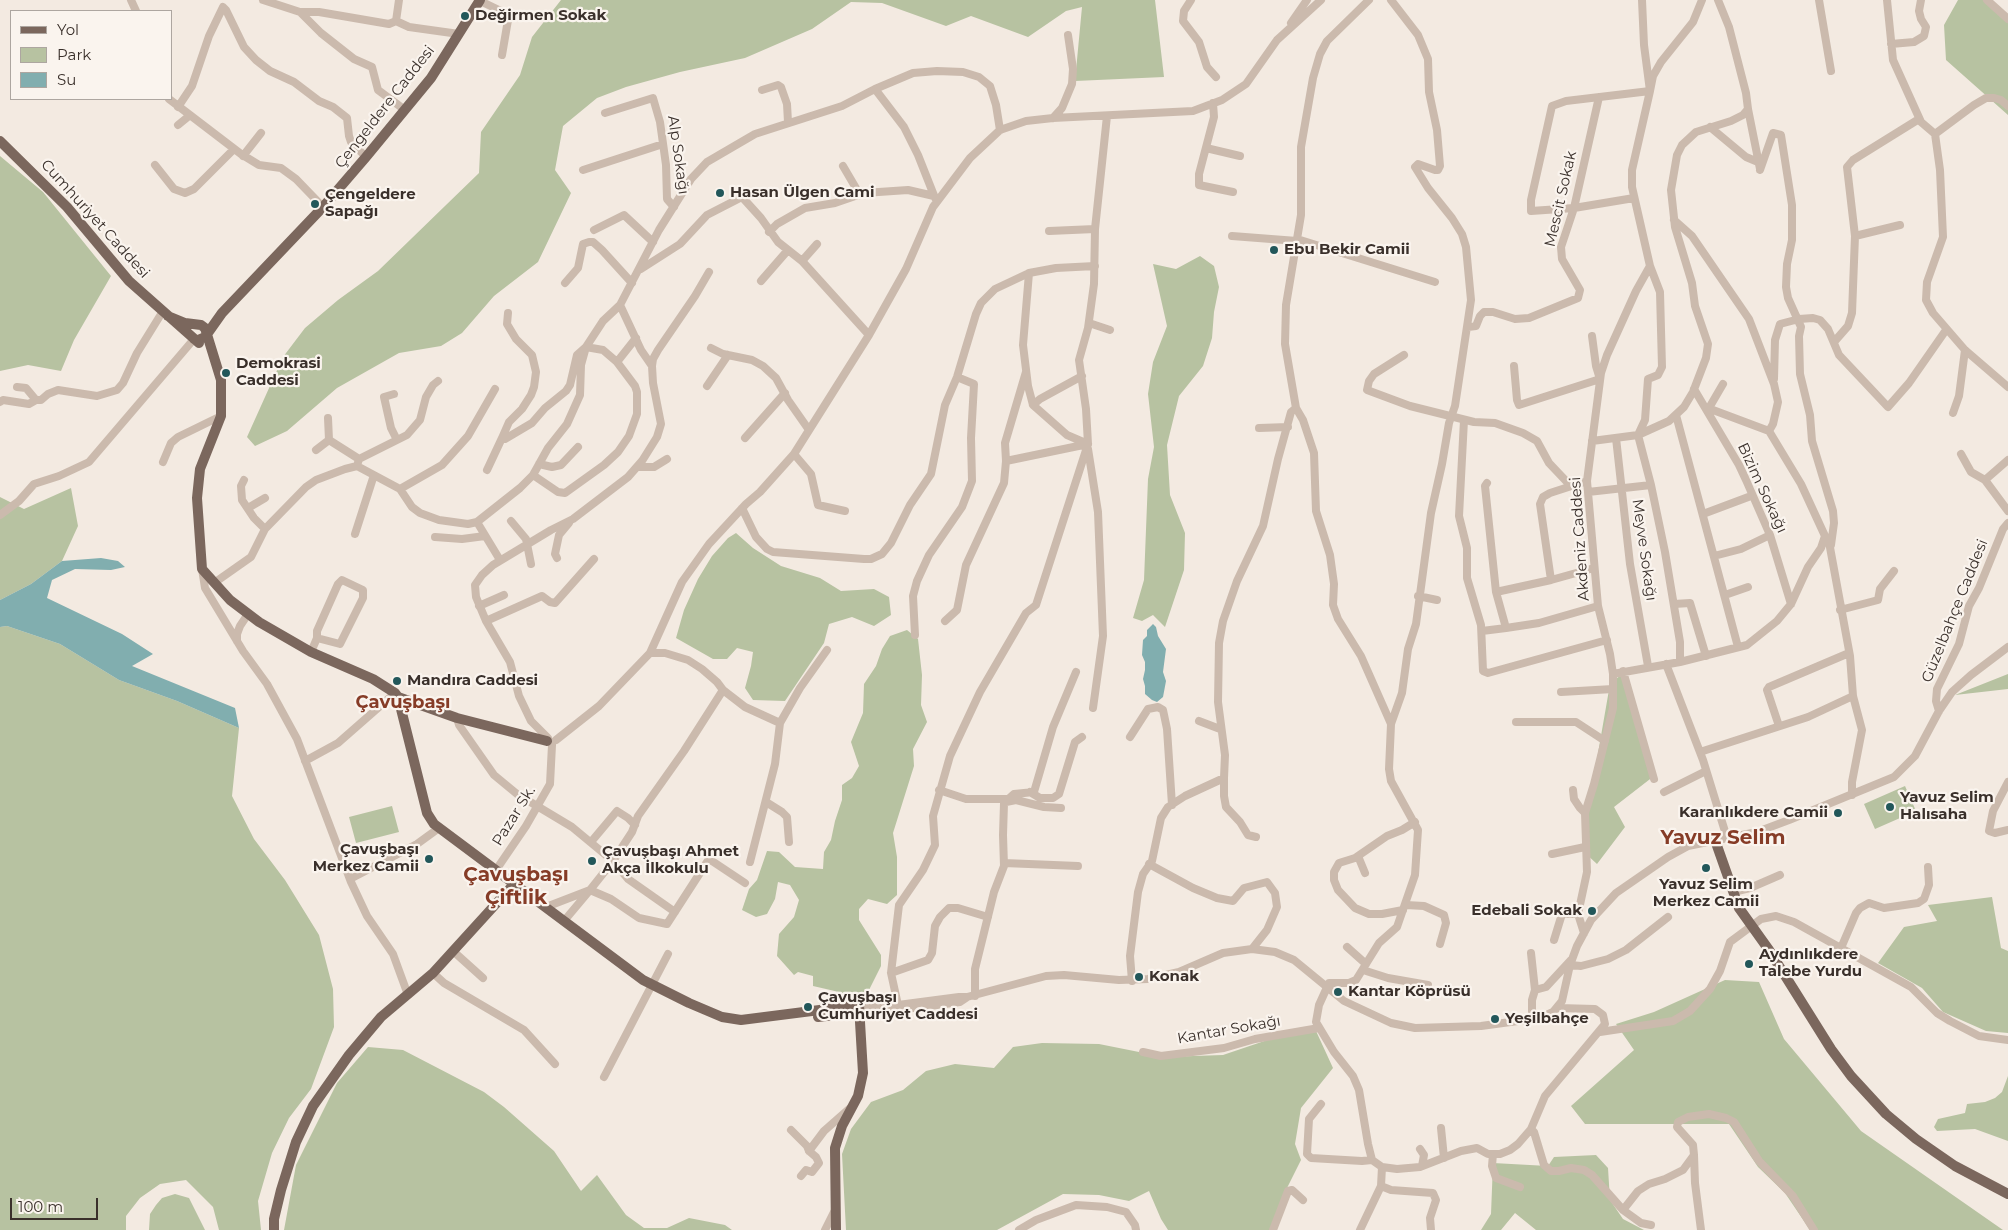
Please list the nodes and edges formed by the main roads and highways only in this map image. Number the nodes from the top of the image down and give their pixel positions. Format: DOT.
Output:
graph roads {
  1 [pos="480,0"];
  2 [pos="0,141"];
  3 [pos="166,313"];
  4 [pos="222,313"];
  5 [pos="198,325"];
  6 [pos="206,335"];
  7 [pos="194,339"];
  8 [pos="212,356"];
  9 [pos="397,695"];
  10 [pos="551,741"];
  11 [pos="1715,840"];
  12 [pos="514,884"];
  13 [pos="2008,1194"];
  14 [pos="274,1230"];
  15 [pos="836,1230"];
  1 -- 4 [label="main road, Çengeldere Caddesi"];
  2 -- 3 [label="main road, Cumhuriyet Caddesi"];
  3 -- 5 [label="main road"];
  3 -- 7 [label="main road, Cumhuriyet Caddesi"];
  4 -- 5 [label="main road"];
  4 -- 6 [label="main road"];
  5 -- 6 [label="main road"];
  5 -- 7 [label="main road"];
  6 -- 7 [label="main road"];
  6 -- 8 [label="main road"];
  7 -- 8 [label="main road, Cumhuriyet Caddesi"];
  8 -- 9 [label="main road"];
  9 -- 10 [label="main road"];
  9 -- 12 [label="main road"];
  11 -- 13 [label="main road"];
  12 -- 14 [label="main road"];
  12 -- 15 [label="main road"];
}
